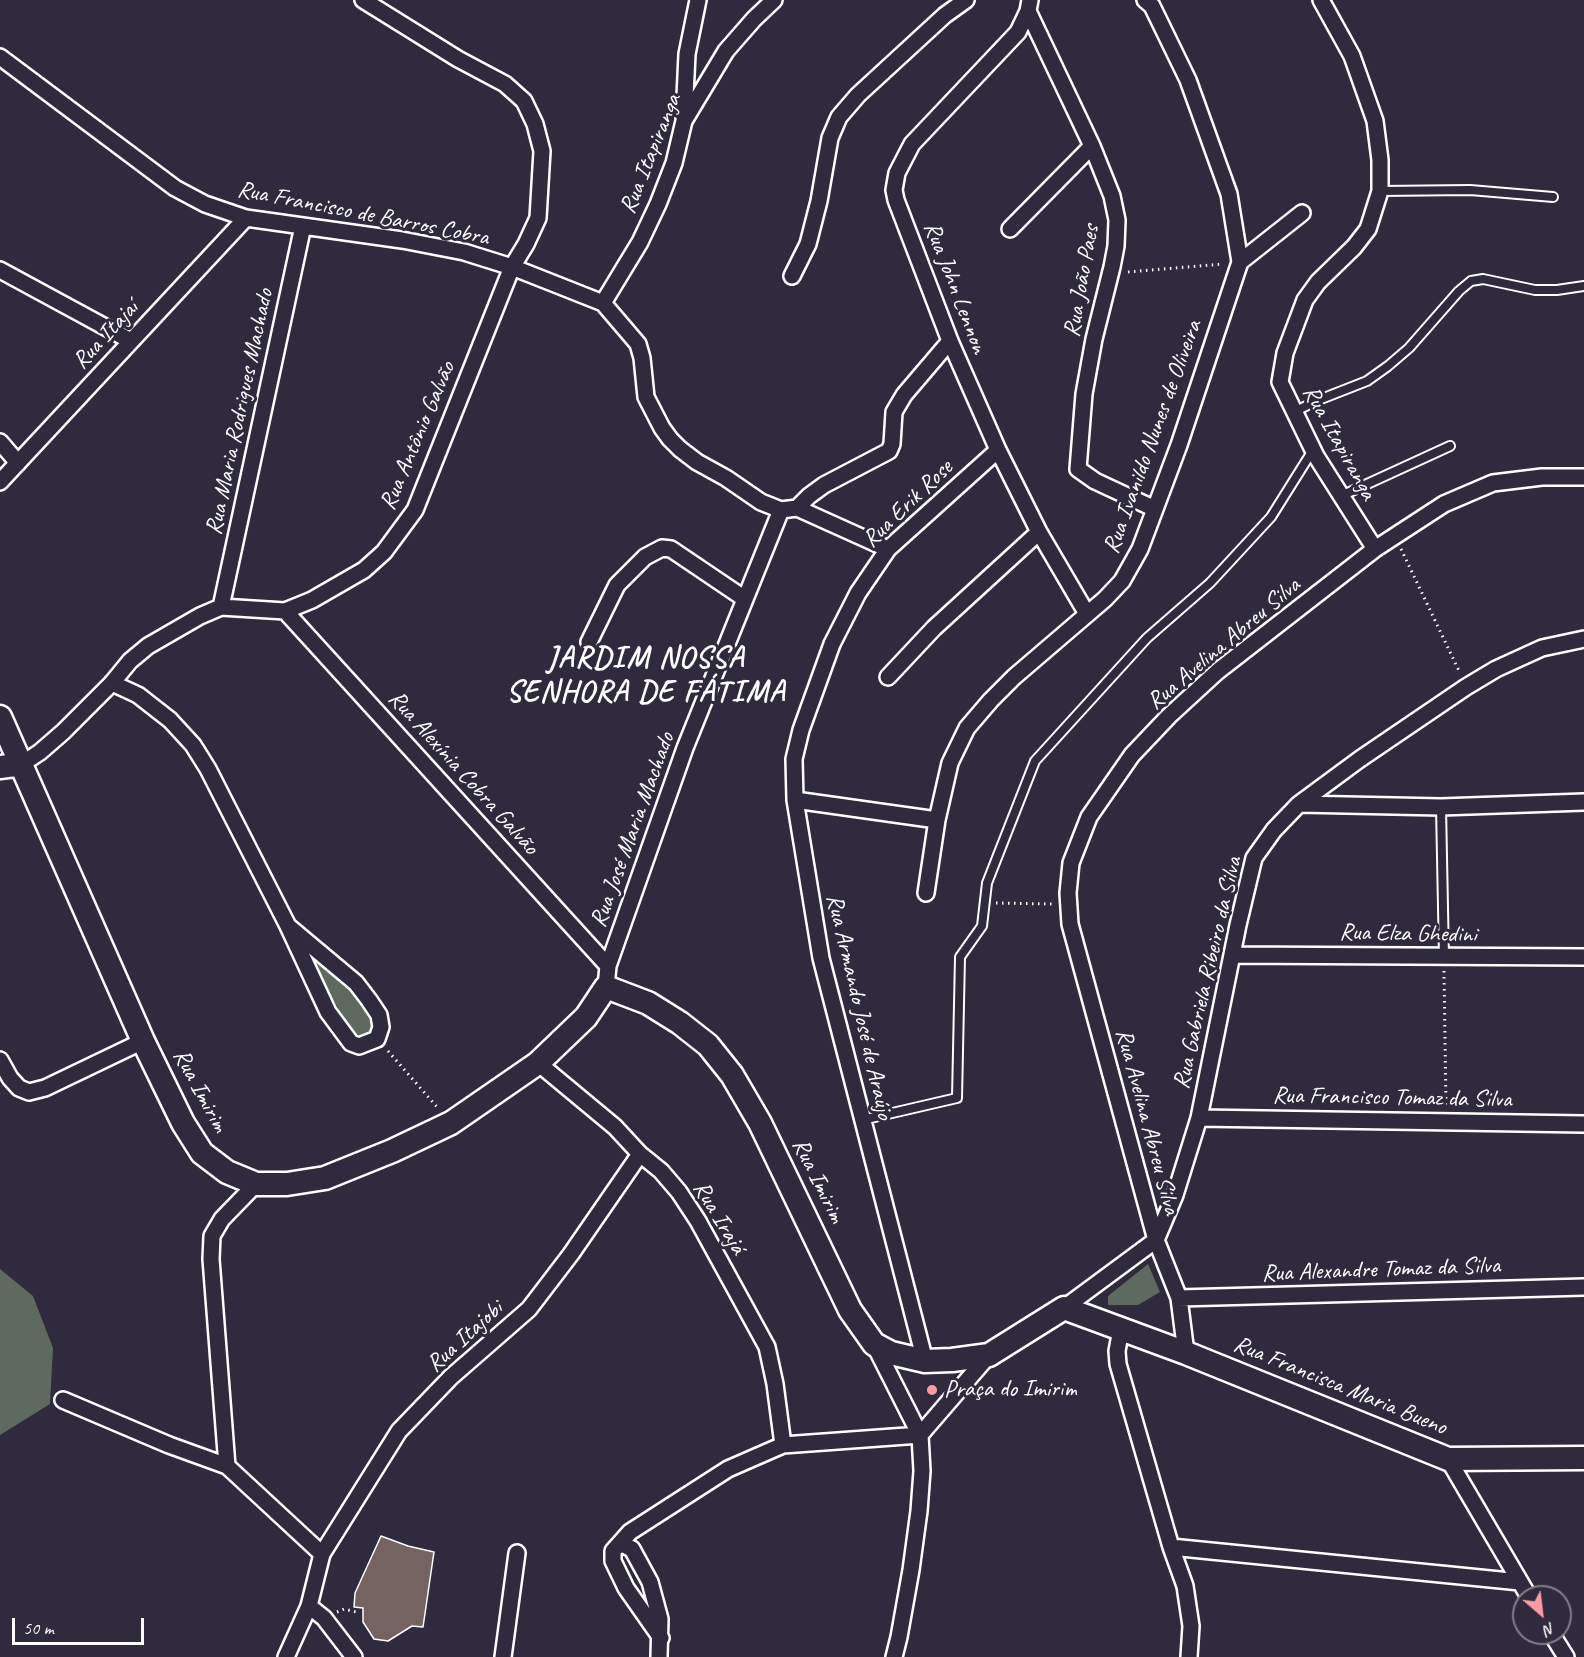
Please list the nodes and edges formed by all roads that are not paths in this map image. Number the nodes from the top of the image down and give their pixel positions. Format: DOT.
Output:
graph roads {
  1 [pos="363,0"];
  2 [pos="698,0"];
  3 [pos="774,0"];
  4 [pos="966,0"];
  5 [pos="1145,0"];
  6 [pos="1321,0"];
  7 [pos="1029,5"];
  8 [pos="0,57"];
  9 [pos="684,121"];
  10 [pos="1092,146"];
  11 [pos="1380,191"];
  12 [pos="1553,196"];
  13 [pos="1302,213"];
  14 [pos="246,218"];
  15 [pos="303,226"];
  16 [pos="1010,229"];
  17 [pos="1240,262"];
  18 [pos="512,267"];
  19 [pos="0,270"];
  20 [pos="792,276"];
  21 [pos="1584,286"];
  22 [pos="603,303"];
  23 [pos="131,341"];
  24 [pos="950,341"];
  25 [pos="1294,412"];
  26 [pos="0,442"];
  27 [pos="1450,446"];
  28 [pos="998,450"];
  29 [pos="1313,450"];
  30 [pos="18,463"];
  31 [pos="1584,477"];
  32 [pos="0,482"];
  33 [pos="1341,496"];
  34 [pos="797,508"];
  35 [pos="1155,509"];
  36 [pos="781,510"];
  37 [pos="1039,532"];
  38 [pos="888,549"];
  39 [pos="1375,549"];
  40 [pos="745,599"];
  41 [pos="221,607"];
  42 [pos="285,611"];
  43 [pos="1087,614"];
  44 [pos="1584,639"];
  45 [pos="589,642"];
  46 [pos="888,677"];
  47 [pos="112,683"];
  48 [pos="0,717"];
  49 [pos="11,766"];
  50 [pos="795,800"];
  51 [pos="1584,802"];
  52 [pos="1299,804"];
  53 [pos="1441,807"];
  54 [pos="937,820"];
  55 [pos="926,893"];
  56 [pos="288,926"];
  57 [pos="1232,955"];
  58 [pos="1444,957"];
  59 [pos="1584,957"];
  60 [pos="607,976"];
  61 [pos="143,1041"];
  62 [pos="0,1060"];
  63 [pos="538,1063"];
  64 [pos="1199,1118"];
  65 [pos="862,1120"];
  66 [pos="1584,1124"];
  67 [pos="640,1154"];
  68 [pos="256,1184"];
  69 [pos="1156,1240"];
  70 [pos="1584,1287"];
  71 [pos="1179,1298"];
  72 [pos="1064,1308"];
  73 [pos="1121,1329"];
  74 [pos="874,1344"];
  75 [pos="1186,1353"];
  76 [pos="989,1355"];
  77 [pos="925,1361"];
  78 [pos="63,1400"];
  79 [pos="920,1435"];
  80 [pos="783,1445"];
  81 [pos="1584,1458"];
  82 [pos="1448,1460"];
  83 [pos="227,1466"];
  84 [pos="620,1543"];
  85 [pos="1171,1547"];
  86 [pos="517,1553"];
  87 [pos="322,1554"];
  88 [pos="1520,1582"];
  89 [pos="1522,1585"];
  90 [pos="309,1606"];
  91 [pos="661,1638"];
  92 [pos="286,1657"];
  93 [pos="354,1657"];
  94 [pos="503,1657"];
  95 [pos="659,1657"];
  96 [pos="894,1657"];
  97 [pos="1189,1657"];
  1 -- 18 [label="street, Rua Antônio Galvão"];
  2 -- 9 [label="street"];
  3 -- 9 [label="street, Rua Itapiranga"];
  4 -- 20 [label="street"];
  5 -- 17 [label="street"];
  6 -- 11 [label="street, Rua Itapiranga"];
  7 -- 10 [label="street, Rua João Paes"];
  7 -- 24 [label="street, Rua John Lennon"];
  8 -- 14 [label="street, Rua Francisco de Barros Cobra"];
  9 -- 22 [label="street, Rua Itapiranga"];
  10 -- 16 [label="street"];
  10 -- 35 [label="street, Rua João Paes"];
  11 -- 12 [label="lane"];
  11 -- 25 [label="street, Rua Itapiranga"];
  13 -- 17 [label="street"];
  14 -- 15 [label="street, Rua Francisco de Barros Cobra"];
  14 -- 23 [label="street, Rua Itajaí"];
  15 -- 18 [label="street, Rua Francisco de Barros Cobra"];
  15 -- 41 [label="street, Rua Maria Rodrigues Machado"];
  17 -- 35 [label="street, Rua Ivanildo Nunes de Oliveira"];
  18 -- 22 [label="street"];
  18 -- 42 [label="street, Rua Antônio Galvão"];
  19 -- 23 [label="street"];
  21 -- 25 [label="lane"];
  22 -- 36 [label="street"];
  23 -- 30 [label="street, Rua Itajaí"];
  24 -- 28 [label="street, Rua John Lennon"];
  24 -- 34 [label="street"];
  25 -- 29 [label="street, Rua Itapiranga"];
  26 -- 30 [label="street"];
  27 -- 33 [label="lane"];
  28 -- 37 [label="street, Rua John Lennon"];
  28 -- 38 [label="street, Rua Erik Rose"];
  29 -- 33 [label="street, Rua Itapiranga"];
  29 -- 65 [label="lane"];
  30 -- 32 [label="street, Rua Itajaí"];
  31 -- 39 [label="street, Rua Avelina Abreu Silva"];
  33 -- 39 [label="street, Rua Itapiranga"];
  34 -- 36 [label="street"];
  34 -- 38 [label="street"];
  35 -- 43 [label="street, Rua Ivanildo Nunes de Oliveira"];
  36 -- 40 [label="street, Rua José Maria Machado"];
  37 -- 43 [label="street, Rua John Lennon"];
  37 -- 46 [label="street"];
  38 -- 50 [label="street, Rua Erik Rose"];
  39 -- 69 [label="street, Rua Avelina Abreu Silva"];
  40 -- 45 [label="street"];
  40 -- 60 [label="street, Rua José Maria Machado"];
  41 -- 42 [label="street, Rua Antônio Galvão"];
  41 -- 47 [label="street, Rua Antônio Galvão"];
  42 -- 60 [label="street, Rua Alexínia Cobra Galvão"];
  43 -- 54 [label="street, Rua Ivanildo Nunes de Oliveira"];
  44 -- 52 [label="street, Rua Gabriela Ribeiro da Silva"];
  47 -- 49 [label="street, Rua Antônio Galvão"];
  47 -- 56 [label="street"];
  48 -- 49 [label="street, Rua Imirim"];
  49 -- 61 [label="street, Rua Imirim"];
  50 -- 54 [label="street"];
  50 -- 65 [label="street, Rua Armando José de Araújo"];
  51 -- 53 [label="street"];
  52 -- 53 [label="street"];
  52 -- 57 [label="street, Rua Gabriela Ribeiro da Silva"];
  53 -- 58 [label="lane"];
  54 -- 55 [label="street, Rua Ivanildo Nunes de Oliveira"];
  56 -- 56 [label="street"];
  57 -- 58 [label="street, Rua Elza Ghedini"];
  57 -- 64 [label="street, Rua Gabriela Ribeiro da Silva"];
  58 -- 59 [label="street, Rua Elza Ghedini"];
  60 -- 63 [label="street, Rua Imirim"];
  60 -- 74 [label="street, Rua Imirim"];
  61 -- 62 [label="street"];
  61 -- 68 [label="street, Rua Imirim"];
  63 -- 67 [label="street, Rua Irajá"];
  63 -- 68 [label="street, Rua Imirim"];
  64 -- 66 [label="street, Rua Francisco Tomaz da Silva"];
  64 -- 69 [label="street, Rua Gabriela Ribeiro da Silva"];
  65 -- 77 [label="street, Rua Armando José de Araújo"];
  67 -- 80 [label="street, Rua Irajá"];
  67 -- 87 [label="street, Rua Itajobi"];
  68 -- 83 [label="street"];
  69 -- 71 [label="street, Rua Avelina Abreu Silva"];
  69 -- 72 [label="street"];
  70 -- 71 [label="street, Rua Alexandre Tomaz da Silva"];
  71 -- 75 [label="street, Rua Avelina Abreu Silva"];
  72 -- 73 [label="street, Rua Francisca Maria Bueno"];
  72 -- 76 [label="street"];
  73 -- 75 [label="street, Rua Francisca Maria Bueno"];
  73 -- 85 [label="street"];
  74 -- 77 [label="street, Rua Imirim"];
  74 -- 79 [label="street"];
  75 -- 82 [label="street, Rua Francisca Maria Bueno"];
  76 -- 77 [label="street, Rua Imirim"];
  76 -- 79 [label="street"];
  78 -- 83 [label="street"];
  79 -- 80 [label="street"];
  79 -- 96 [label="street"];
  80 -- 84 [label="street"];
  81 -- 82 [label="street, Rua Francisca Maria Bueno"];
  82 -- 88 [label="street"];
  83 -- 87 [label="street"];
  84 -- 91 [label="street"];
  84 -- 91 [label="street"];
  85 -- 88 [label="street"];
  85 -- 97 [label="street"];
  86 -- 94 [label="street"];
  87 -- 90 [label="street"];
  88 -- 89 [label="street"];
  90 -- 92 [label="street"];
  90 -- 93 [label="street"];
  91 -- 95 [label="street"];
}
